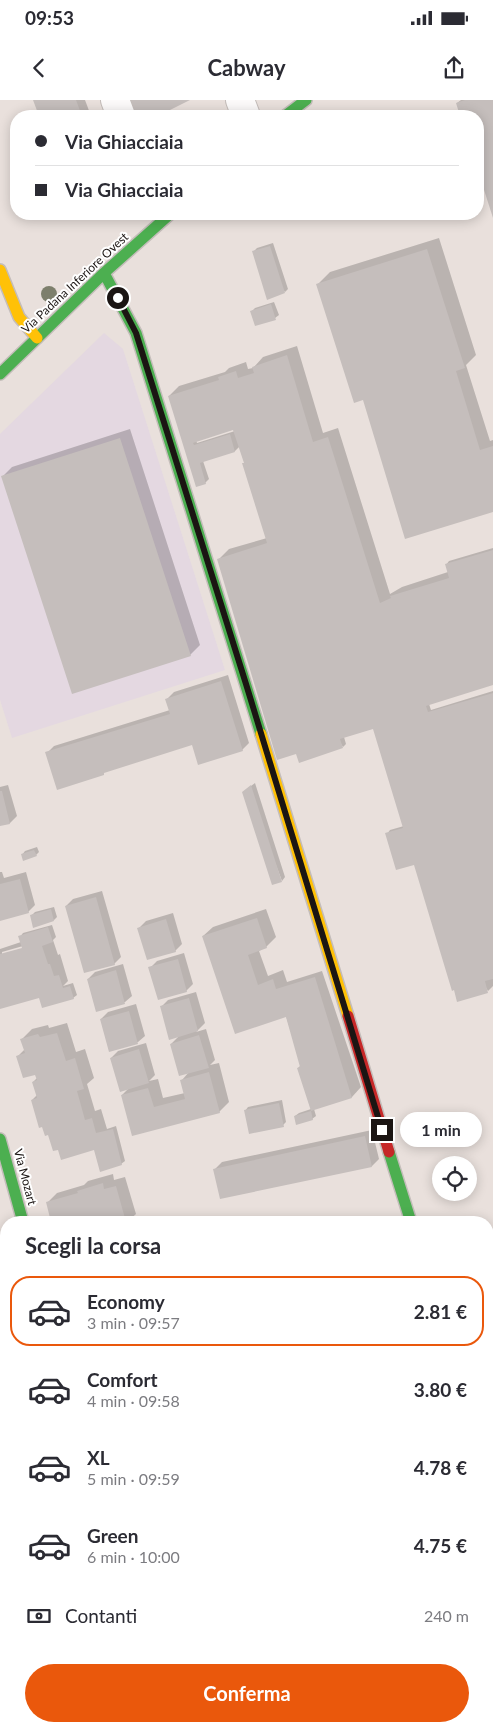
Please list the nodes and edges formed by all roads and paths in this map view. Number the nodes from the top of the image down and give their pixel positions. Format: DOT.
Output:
graph roads {
  1 [pos="162,220"];
  2 [pos="0,270"];
  3 [pos="104,273"];
  4 [pos="37,338"];
  5 [pos="0,374"];
  6 [pos="0,1139"];
  7 [pos="21,1216"];
  8 [pos="409,1216"];
  1 -- 3 [label="street, Via Padana Inferiore Ovest"];
  2 -- 4 [label="street"];
  3 -- 4 [label="street, Via Padana Inferiore Ovest"];
  3 -- 8 [label="street"];
  4 -- 5 [label="street, Via Padana Inferiore Ovest"];
  6 -- 7 [label="street, Via Mozart"];
}
